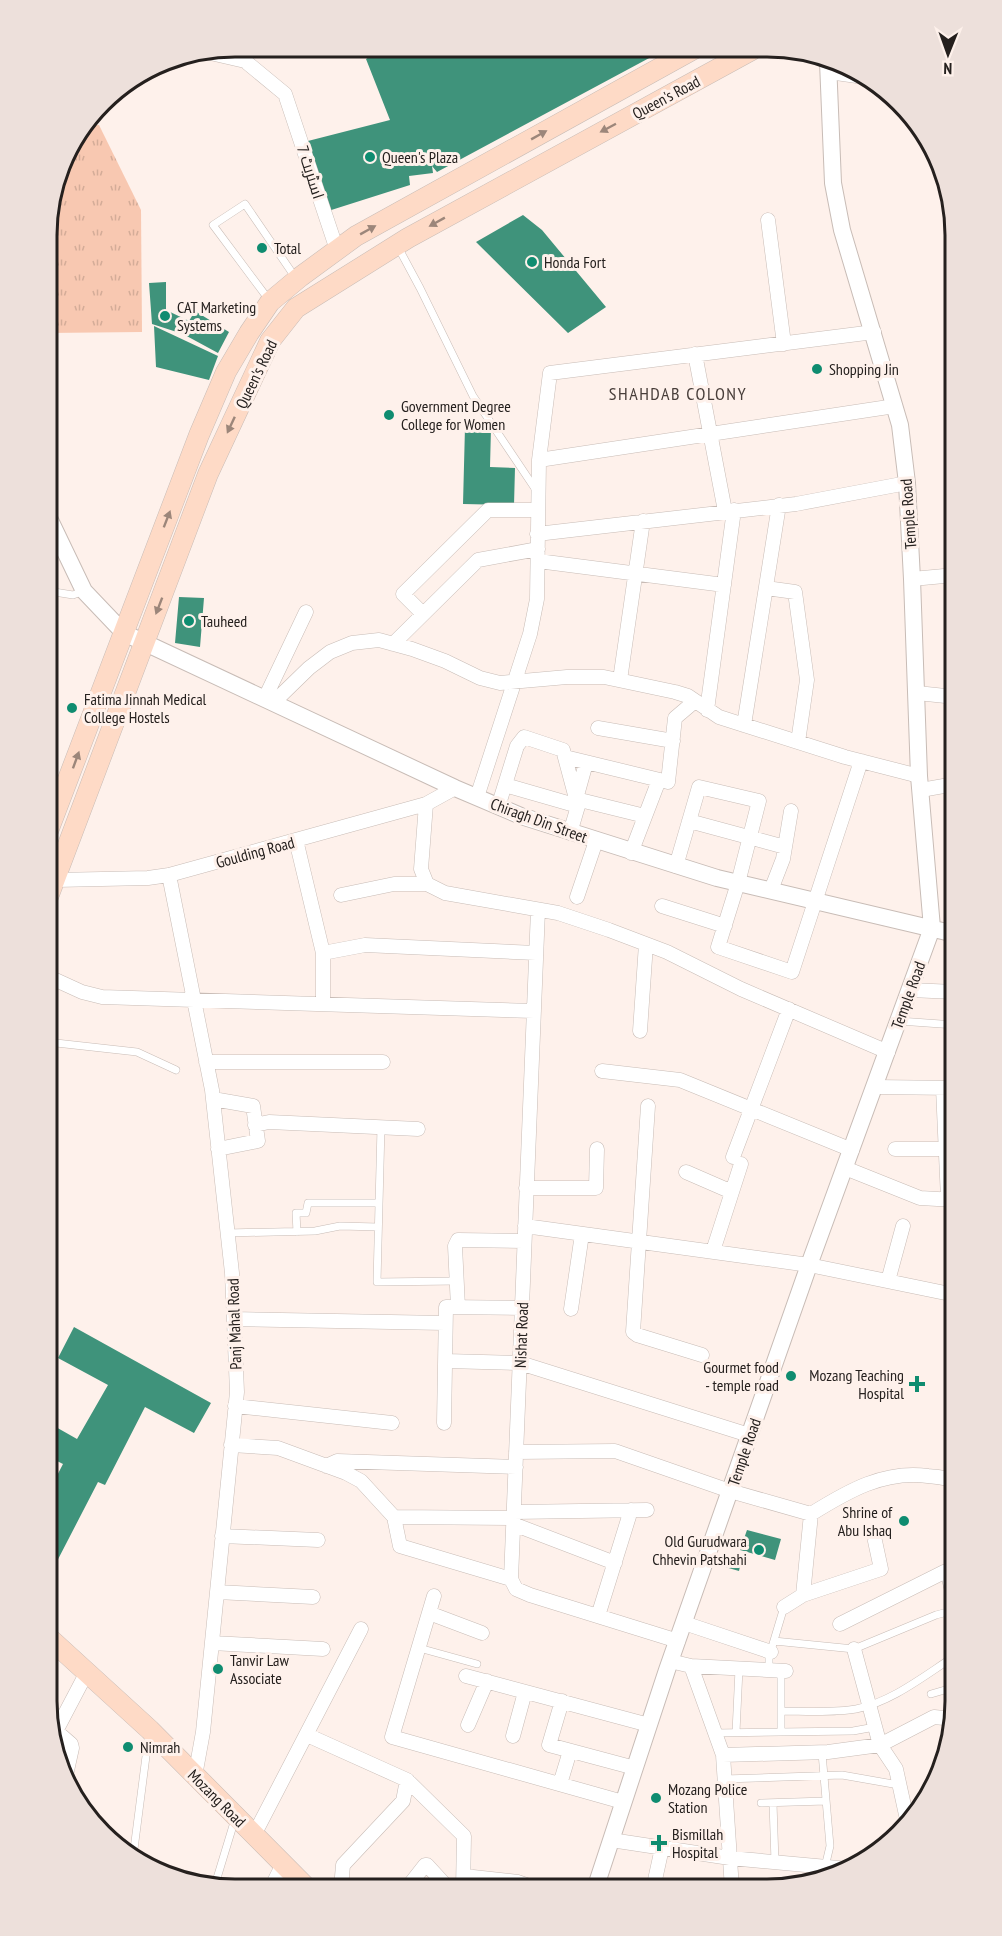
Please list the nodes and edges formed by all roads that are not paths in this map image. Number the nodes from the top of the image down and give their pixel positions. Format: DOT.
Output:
graph roads {
  1 [pos="228,57"];
  2 [pos="680,57"];
  3 [pos="739,57"];
  4 [pos="828,67"];
  5 [pos="768,220"];
  6 [pos="397,244"];
  7 [pos="337,250"];
  8 [pos="296,279"];
  9 [pos="270,302"];
  10 [pos="874,332"];
  11 [pos="784,344"];
  12 [pos="695,354"];
  13 [pos="895,406"];
  14 [pos="710,434"];
  15 [pos="539,460"];
  16 [pos="907,483"];
  17 [pos="538,494"];
  18 [pos="779,505"];
  19 [pos="538,510"];
  20 [pos="729,510"];
  21 [pos="643,521"];
  22 [pos="537,534"];
  23 [pos="57,535"];
  24 [pos="538,555"];
  25 [pos="636,574"];
  26 [pos="945,576"];
  27 [pos="912,579"];
  28 [pos="724,585"];
  29 [pos="766,588"];
  30 [pos="84,591"];
  31 [pos="57,592"];
  32 [pos="306,612"];
  33 [pos="423,614"];
  34 [pos="124,633"];
  35 [pos="145,642"];
  36 [pos="393,644"];
  37 [pos="620,680"];
  38 [pos="514,683"];
  39 [pos="917,693"];
  40 [pos="945,696"];
  41 [pos="269,700"];
  42 [pos="695,701"];
  43 [pos="707,710"];
  44 [pos="744,725"];
  45 [pos="598,728"];
  46 [pos="673,741"];
  47 [pos="798,742"];
  48 [pos="565,757"];
  49 [pos="861,761"];
  50 [pos="586,763"];
  51 [pos="659,780"];
  52 [pos="920,783"];
  53 [pos="945,784"];
  54 [pos="505,785"];
  55 [pos="455,788"];
  56 [pos="477,797"];
  57 [pos="577,802"];
  58 [pos="426,804"];
  59 [pos="498,807"];
  60 [pos="57,808"];
  61 [pos="791,811"];
  62 [pos="645,816"];
  63 [pos="689,821"];
  64 [pos="570,832"];
  65 [pos="750,838"];
  66 [pos="296,840"];
  67 [pos="596,841"];
  68 [pos="785,847"];
  69 [pos="631,853"];
  70 [pos="676,866"];
  71 [pos="57,867"];
  72 [pos="169,875"];
  73 [pos="57,880"];
  74 [pos="738,883"];
  75 [pos="427,884"];
  76 [pos="771,891"];
  77 [pos="341,896"];
  78 [pos="577,897"];
  79 [pos="817,901"];
  80 [pos="662,906"];
  81 [pos="538,910"];
  82 [pos="725,926"];
  83 [pos="932,927"];
  84 [pos="945,931"];
  85 [pos="646,944"];
  86 [pos="536,952"];
  87 [pos="323,953"];
  88 [pos="57,981"];
  89 [pos="910,990"];
  90 [pos="945,992"];
  91 [pos="194,999"];
  92 [pos="323,1003"];
  93 [pos="789,1009"];
  94 [pos="534,1011"];
  95 [pos="899,1021"];
  96 [pos="945,1024"];
  97 [pos="640,1030"];
  98 [pos="57,1043"];
  99 [pos="888,1052"];
  100 [pos="207,1062"];
  101 [pos="384,1062"];
  102 [pos="176,1070"];
  103 [pos="602,1071"];
  104 [pos="875,1087"];
  105 [pos="945,1088"];
  106 [pos="213,1099"];
  107 [pos="648,1106"];
  108 [pos="752,1110"];
  109 [pos="255,1125"];
  110 [pos="381,1127"];
  111 [pos="418,1129"];
  112 [pos="218,1149"];
  113 [pos="597,1149"];
  114 [pos="896,1149"];
  115 [pos="945,1149"];
  116 [pos="852,1150"];
  117 [pos="845,1168"];
  118 [pos="686,1172"];
  119 [pos="526,1188"];
  120 [pos="732,1192"];
  121 [pos="945,1200"];
  122 [pos="379,1203"];
  123 [pos="525,1226"];
  124 [pos="903,1226"];
  125 [pos="378,1227"];
  126 [pos="297,1232"];
  127 [pos="228,1233"];
  128 [pos="582,1234"];
  129 [pos="523,1241"];
  130 [pos="638,1242"];
  131 [pos="713,1251"];
  132 [pos="809,1265"];
  133 [pos="457,1281"];
  134 [pos="888,1281"];
  135 [pos="945,1293"];
  136 [pos="458,1307"];
  137 [pos="523,1308"];
  138 [pos="571,1309"];
  139 [pos="234,1319"];
  140 [pos="445,1323"];
  141 [pos="702,1355"];
  142 [pos="446,1361"];
  143 [pos="520,1363"];
  144 [pos="235,1406"];
  145 [pos="444,1422"];
  146 [pos="392,1423"];
  147 [pos="749,1435"];
  148 [pos="231,1445"];
  149 [pos="516,1452"];
  150 [pos="326,1466"];
  151 [pos="516,1467"];
  152 [pos="945,1478"];
  153 [pos="730,1491"];
  154 [pos="631,1510"];
  155 [pos="646,1510"];
  156 [pos="812,1514"];
  157 [pos="394,1518"];
  158 [pos="513,1518"];
  159 [pos="222,1536"];
  160 [pos="318,1540"];
  161 [pos="875,1541"];
  162 [pos="615,1563"];
  163 [pos="945,1573"];
  164 [pos="511,1580"];
  165 [pos="217,1592"];
  166 [pos="802,1595"];
  167 [pos="434,1596"];
  168 [pos="313,1597"];
  169 [pos="784,1607"];
  170 [pos="945,1612"];
  171 [pos="429,1613"];
  172 [pos="598,1616"];
  173 [pos="684,1623"];
  174 [pos="840,1624"];
  175 [pos="361,1629"];
  176 [pos="482,1633"];
  177 [pos="678,1641"];
  178 [pos="212,1643"];
  179 [pos="57,1646"];
  180 [pos="772,1646"];
  181 [pos="419,1648"];
  182 [pos="323,1649"];
  183 [pos="854,1649"];
  184 [pos="670,1661"];
  185 [pos="945,1662"];
  186 [pos="477,1664"];
  187 [pos="691,1666"];
  188 [pos="739,1669"];
  189 [pos="779,1671"];
  190 [pos="87,1672"];
  191 [pos="466,1676"];
  192 [pos="488,1681"];
  193 [pos="945,1690"];
  194 [pos="525,1692"];
  195 [pos="931,1694"];
  196 [pos="561,1701"];
  197 [pos="869,1705"];
  198 [pos="781,1711"];
  199 [pos="944,1718"];
  200 [pos="59,1724"];
  201 [pos="468,1725"];
  202 [pos="649,1725"];
  203 [pos="875,1727"];
  204 [pos="150,1730"];
  205 [pos="715,1732"];
  206 [pos="736,1732"];
  207 [pos="781,1732"];
  208 [pos="307,1735"];
  209 [pos="513,1736"];
  210 [pos="60,1737"];
  211 [pos="880,1745"];
  212 [pos="570,1751"];
  213 [pos="822,1753"];
  214 [pos="723,1755"];
  215 [pos="68,1764"];
  216 [pos="635,1768"];
  217 [pos="195,1776"];
  218 [pos="824,1776"];
  219 [pos="724,1779"];
  220 [pos="407,1780"];
  221 [pos="560,1785"];
  222 [pos="899,1785"];
  223 [pos="826,1801"];
  224 [pos="623,1802"];
  225 [pos="761,1803"];
  226 [pos="773,1803"];
  227 [pos="905,1813"];
  228 [pos="236,1817"];
  229 [pos="254,1835"];
  230 [pos="611,1840"];
  231 [pos="134,1847"];
  232 [pos="662,1848"];
  233 [pos="730,1858"];
  234 [pos="775,1862"];
  235 [pos="283,1864"];
  236 [pos="825,1867"];
  237 [pos="830,1867"];
  238 [pos="217,1878"];
  239 [pos="276,1879"];
  240 [pos="298,1879"];
  241 [pos="342,1879"];
  242 [pos="414,1879"];
  243 [pos="440,1879"];
  244 [pos="463,1879"];
  245 [pos="598,1879"];
  246 [pos="655,1879"];
  247 [pos="731,1879"];
  1 -- 7 [label="street, اسٹریٹ 7"];
  7 -- 2 [label="main road, Queen's Road, one-way"];
  3 -- 6 [label="main road, Queen's Road, one-way"];
  4 -- 10 [label="street, Temple Road"];
  5 -- 11 [label="street"];
  6 -- 17 [label="lane"];
  6 -- 35 [label="main road, Queen's Road, one-way"];
  7 -- 8 [label="main road, Queen's Road"];
  8 -- 9 [label="main road, Queen's Road"];
  8 -- 9 [label="lane"];
  34 -- 9 [label="main road, Queen's Road, one-way"];
  10 -- 11 [label="street"];
  10 -- 13 [label="street, Temple Road"];
  11 -- 12 [label="street"];
  12 -- 14 [label="street"];
  12 -- 15 [label="street"];
  13 -- 14 [label="street"];
  13 -- 16 [label="street, Temple Road"];
  14 -- 15 [label="street"];
  14 -- 20 [label="street"];
  15 -- 17 [label="street"];
  16 -- 18 [label="street"];
  16 -- 27 [label="street, Temple Road"];
  17 -- 19 [label="street"];
  18 -- 20 [label="street"];
  18 -- 29 [label="street"];
  19 -- 22 [label="street"];
  19 -- 33 [label="street"];
  20 -- 21 [label="street"];
  20 -- 28 [label="street"];
  21 -- 22 [label="street"];
  21 -- 25 [label="street"];
  22 -- 24 [label="street"];
  23 -- 30 [label="street"];
  24 -- 25 [label="street"];
  24 -- 33 [label="street"];
  24 -- 38 [label="street"];
  25 -- 28 [label="street"];
  25 -- 37 [label="street"];
  26 -- 27 [label="street"];
  27 -- 39 [label="street, Temple Road"];
  28 -- 43 [label="street"];
  29 -- 44 [label="street"];
  29 -- 47 [label="street"];
  30 -- 31 [label="lane"];
  30 -- 34 [label="street"];
  32 -- 41 [label="street"];
  33 -- 36 [label="street"];
  34 -- 35 [label="street, Chiragh Din Street"];
  60 -- 34 [label="main road, Queen's Road, one-way"];
  35 -- 41 [label="street, Chiragh Din Street"];
  35 -- 71 [label="main road, Queen's Road"];
  36 -- 38 [label="street"];
  36 -- 41 [label="street"];
  37 -- 38 [label="street"];
  37 -- 42 [label="street"];
  38 -- 56 [label="street"];
  39 -- 40 [label="street"];
  39 -- 52 [label="street, Temple Road"];
  41 -- 55 [label="street, Chiragh Din Street"];
  42 -- 43 [label="street"];
  42 -- 46 [label="street"];
  43 -- 44 [label="street"];
  44 -- 47 [label="street"];
  45 -- 46 [label="street"];
  46 -- 51 [label="street"];
  47 -- 49 [label="street"];
  48 -- 50 [label="street"];
  48 -- 54 [label="street"];
  48 -- 57 [label="street"];
  49 -- 52 [label="street"];
  49 -- 79 [label="street"];
  50 -- 51 [label="street"];
  50 -- 57 [label="street"];
  51 -- 62 [label="street"];
  52 -- 53 [label="street"];
  52 -- 83 [label="street, Temple Road"];
  54 -- 57 [label="street"];
  54 -- 59 [label="street"];
  55 -- 56 [label="street, Chiragh Din Street"];
  55 -- 58 [label="street, Goulding Road"];
  56 -- 59 [label="street, Chiragh Din Street"];
  57 -- 62 [label="street"];
  57 -- 64 [label="street"];
  58 -- 66 [label="street, Goulding Road"];
  58 -- 75 [label="street"];
  59 -- 64 [label="street, Chiragh Din Street"];
  61 -- 68 [label="street"];
  62 -- 69 [label="street"];
  63 -- 65 [label="street"];
  63 -- 65 [label="street"];
  63 -- 70 [label="street"];
  64 -- 67 [label="street, Chiragh Din Street"];
  65 -- 68 [label="street"];
  65 -- 74 [label="street"];
  66 -- 72 [label="street, Goulding Road"];
  66 -- 87 [label="street"];
  67 -- 69 [label="street, Chiragh Din Street"];
  67 -- 78 [label="street"];
  68 -- 76 [label="street"];
  69 -- 70 [label="street, Chiragh Din Street"];
  70 -- 74 [label="street, Chiragh Din Street"];
  72 -- 73 [label="street, Goulding Road"];
  72 -- 91 [label="street, Panj Mahal Road"];
  74 -- 76 [label="street, Chiragh Din Street"];
  74 -- 82 [label="street"];
  75 -- 77 [label="street"];
  75 -- 81 [label="street"];
  76 -- 79 [label="street, Chiragh Din Street"];
  79 -- 82 [label="street"];
  79 -- 83 [label="street, Chiragh Din Street"];
  80 -- 82 [label="street"];
  81 -- 85 [label="street"];
  81 -- 86 [label="street, Nishat Road"];
  83 -- 84 [label="street, Chiragh Din Street"];
  83 -- 89 [label="street, Temple Road"];
  85 -- 93 [label="street"];
  85 -- 97 [label="street"];
  86 -- 87 [label="street"];
  86 -- 94 [label="street, Nishat Road"];
  87 -- 92 [label="street"];
  88 -- 91 [label="street"];
  89 -- 90 [label="street"];
  89 -- 95 [label="street, Temple Road"];
  91 -- 92 [label="street"];
  91 -- 100 [label="street, Panj Mahal Road"];
  92 -- 94 [label="street"];
  93 -- 99 [label="street"];
  93 -- 108 [label="street"];
  94 -- 119 [label="street, Nishat Road"];
  95 -- 96 [label="lane"];
  95 -- 99 [label="street, Temple Road"];
  98 -- 102 [label="lane"];
  99 -- 104 [label="street, Temple Road"];
  100 -- 101 [label="street"];
  100 -- 106 [label="street, Panj Mahal Road"];
  103 -- 108 [label="street"];
  104 -- 105 [label="street"];
  104 -- 116 [label="street, Temple Road"];
  106 -- 109 [label="street"];
  106 -- 112 [label="street, Panj Mahal Road"];
  107 -- 130 [label="street"];
  108 -- 116 [label="street"];
  108 -- 120 [label="street"];
  109 -- 110 [label="street"];
  109 -- 112 [label="street"];
  110 -- 111 [label="street"];
  110 -- 122 [label="lane"];
  112 -- 127 [label="street, Panj Mahal Road"];
  113 -- 119 [label="street"];
  114 -- 115 [label="street"];
  116 -- 117 [label="street, Temple Road"];
  117 -- 121 [label="street"];
  117 -- 132 [label="street, Temple Road"];
  118 -- 120 [label="street"];
  119 -- 123 [label="street, Nishat Road"];
  120 -- 131 [label="street"];
  122 -- 125 [label="lane"];
  122 -- 126 [label="lane"];
  123 -- 128 [label="street"];
  123 -- 129 [label="street, Nishat Road"];
  124 -- 134 [label="street"];
  125 -- 126 [label="lane"];
  125 -- 133 [label="lane"];
  126 -- 127 [label="lane"];
  127 -- 139 [label="street, Panj Mahal Road"];
  128 -- 130 [label="street"];
  128 -- 138 [label="street"];
  129 -- 133 [label="street"];
  129 -- 137 [label="street, Nishat Road"];
  130 -- 131 [label="street"];
  130 -- 141 [label="street"];
  131 -- 132 [label="street"];
  132 -- 134 [label="street"];
  132 -- 147 [label="street, Temple Road"];
  133 -- 136 [label="street"];
  134 -- 135 [label="street"];
  136 -- 137 [label="street"];
  136 -- 140 [label="street"];
  137 -- 143 [label="street, Nishat Road"];
  139 -- 140 [label="street"];
  139 -- 144 [label="street, Panj Mahal Road"];
  140 -- 142 [label="street"];
  142 -- 143 [label="street"];
  142 -- 145 [label="street"];
  143 -- 147 [label="street"];
  143 -- 149 [label="street, Nishat Road"];
  144 -- 146 [label="street"];
  144 -- 148 [label="street, Panj Mahal Road"];
  147 -- 153 [label="street, Temple Road"];
  148 -- 150 [label="street"];
  148 -- 159 [label="street, Panj Mahal Road"];
  149 -- 151 [label="street, Nishat Road"];
  149 -- 153 [label="street"];
  150 -- 151 [label="street"];
  150 -- 157 [label="street"];
  151 -- 158 [label="street, Nishat Road"];
  152 -- 156 [label="street"];
  153 -- 156 [label="street"];
  153 -- 173 [label="street, Temple Road"];
  154 -- 155 [label="street"];
  154 -- 158 [label="street"];
  154 -- 162 [label="street"];
  156 -- 166 [label="street"];
  157 -- 158 [label="street"];
  157 -- 164 [label="street"];
  158 -- 162 [label="street"];
  158 -- 164 [label="street, Nishat Road"];
  159 -- 160 [label="street"];
  159 -- 165 [label="street, Panj Mahal Road"];
  161 -- 166 [label="street"];
  162 -- 172 [label="street"];
  163 -- 174 [label="street"];
  164 -- 172 [label="street"];
  165 -- 168 [label="street"];
  165 -- 178 [label="street, Panj Mahal Road"];
  166 -- 169 [label="street"];
  167 -- 171 [label="street"];
  169 -- 180 [label="lane"];
  170 -- 183 [label="lane"];
  171 -- 176 [label="street"];
  171 -- 181 [label="street"];
  172 -- 177 [label="street"];
  173 -- 177 [label="street, Temple Road"];
  173 -- 180 [label="street"];
  175 -- 208 [label="street"];
  177 -- 184 [label="street, Temple Road"];
  178 -- 182 [label="street"];
  178 -- 217 [label="street, Panj Mahal Road"];
  179 -- 190 [label="main road, Mozang Road"];
  180 -- 183 [label="lane"];
  180 -- 189 [label="lane"];
  181 -- 186 [label="lane"];
  181 -- 221 [label="street"];
  183 -- 197 [label="street"];
  184 -- 187 [label="street"];
  184 -- 202 [label="street, Temple Road"];
  185 -- 197 [label="lane"];
  187 -- 188 [label="street"];
  187 -- 205 [label="street"];
  188 -- 189 [label="street"];
  188 -- 206 [label="lane"];
  189 -- 198 [label="lane"];
  190 -- 200 [label="street"];
  190 -- 204 [label="main road, Mozang Road"];
  191 -- 192 [label="street"];
  192 -- 194 [label="street"];
  192 -- 201 [label="street"];
  193 -- 195 [label="lane"];
  194 -- 196 [label="street"];
  194 -- 209 [label="street"];
  196 -- 202 [label="street"];
  196 -- 212 [label="street"];
  197 -- 198 [label="lane"];
  197 -- 203 [label="street"];
  198 -- 207 [label="lane"];
  199 -- 211 [label="street"];
  202 -- 216 [label="street, Temple Road"];
  203 -- 207 [label="lane"];
  203 -- 211 [label="street"];
  204 -- 217 [label="main road, Mozang Road"];
  204 -- 231 [label="lane"];
  205 -- 206 [label="lane"];
  205 -- 214 [label="street"];
  206 -- 207 [label="lane"];
  208 -- 220 [label="street"];
  208 -- 229 [label="street"];
  210 -- 215 [label="street"];
  211 -- 213 [label="street"];
  211 -- 222 [label="street"];
  212 -- 216 [label="street"];
  212 -- 221 [label="street"];
  213 -- 214 [label="street"];
  213 -- 218 [label="lane"];
  214 -- 219 [label="street"];
  216 -- 224 [label="street, Temple Road"];
  217 -- 228 [label="main road, Mozang Road"];
  218 -- 219 [label="lane"];
  218 -- 222 [label="lane"];
  218 -- 223 [label="lane"];
  219 -- 233 [label="street"];
  220 -- 241 [label="street"];
  220 -- 244 [label="street"];
  221 -- 224 [label="street"];
  222 -- 227 [label="street"];
  223 -- 226 [label="lane"];
  223 -- 236 [label="lane"];
  224 -- 230 [label="street, Temple Road"];
  225 -- 226 [label="lane"];
  226 -- 234 [label="lane"];
  228 -- 229 [label="main road, Mozang Road"];
  228 -- 238 [label="lane"];
  229 -- 235 [label="main road, Mozang Road"];
  230 -- 232 [label="street"];
  230 -- 245 [label="street, Temple Road"];
  232 -- 233 [label="street"];
  232 -- 246 [label="street"];
  233 -- 234 [label="street"];
  233 -- 247 [label="street"];
  234 -- 236 [label="street"];
  235 -- 239 [label="street"];
  235 -- 240 [label="main road, Mozang Road"];
  236 -- 237 [label="street"];
  242 -- 243 [label="street"];
}
